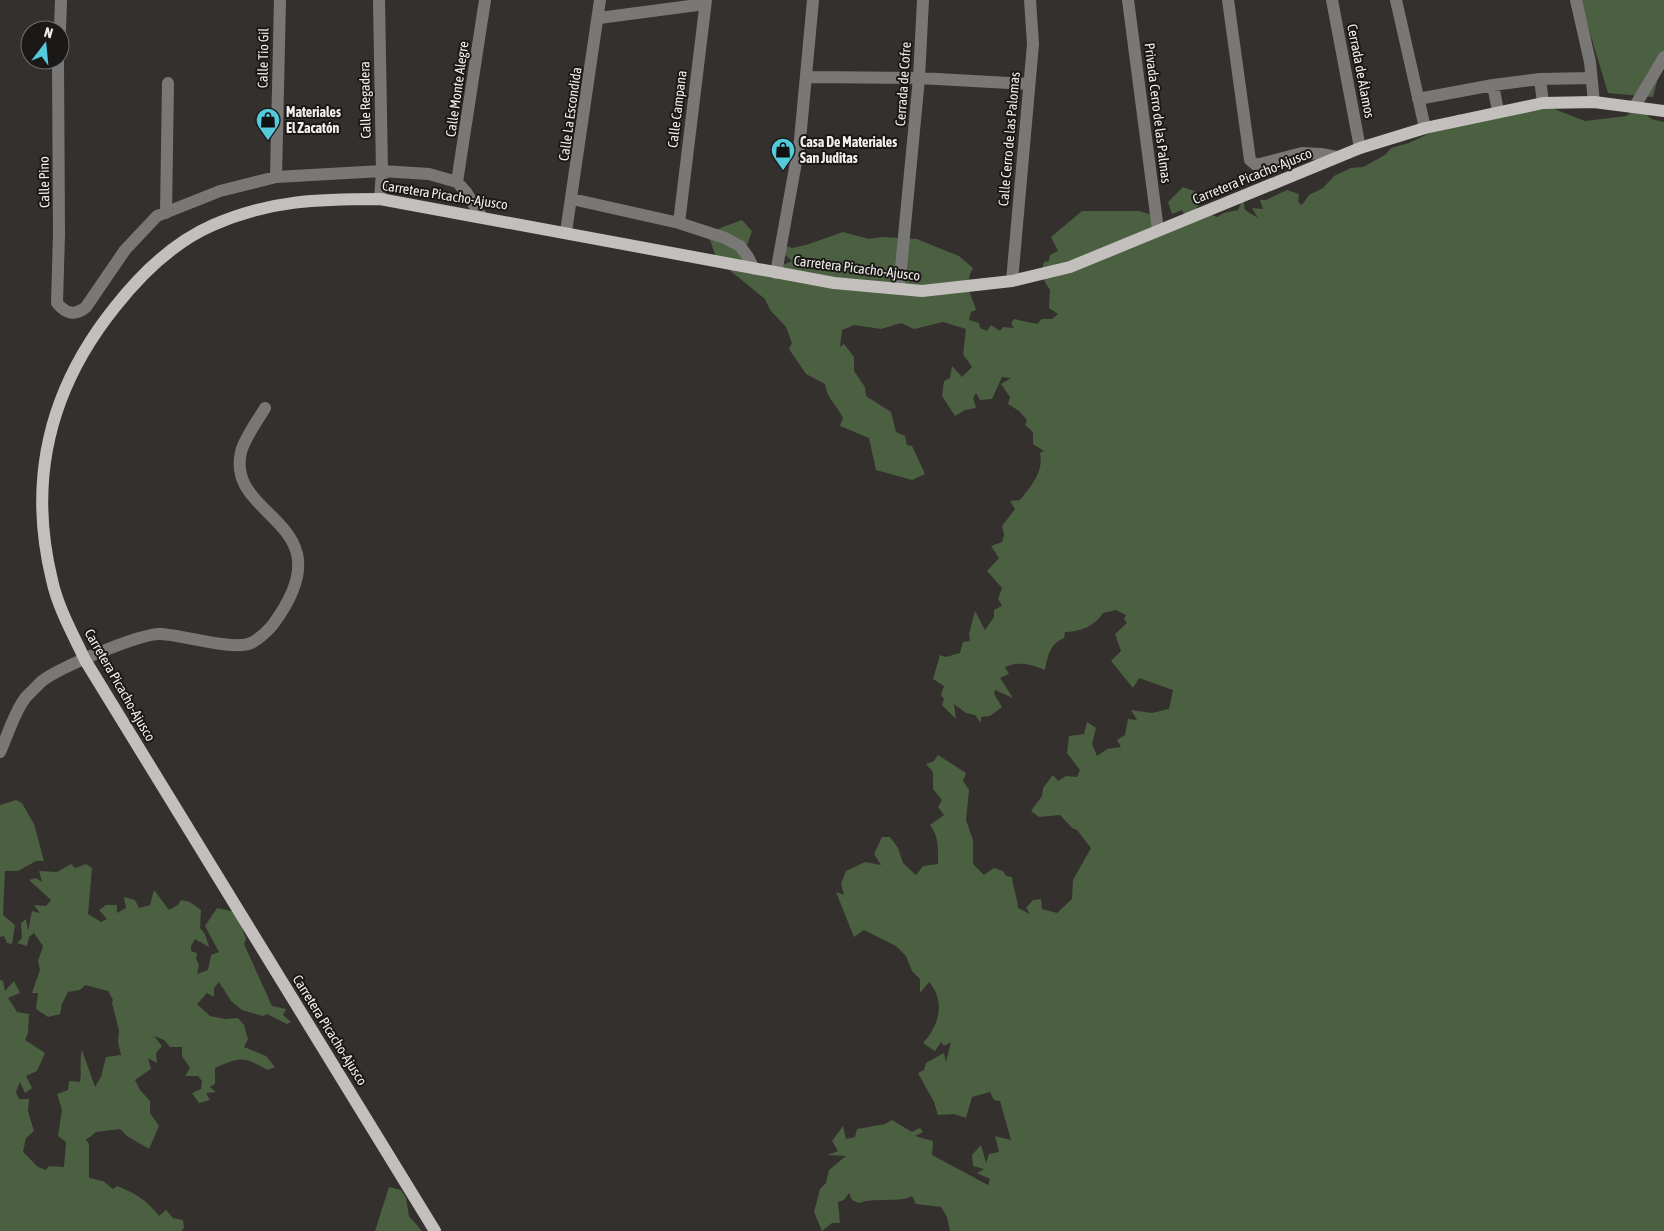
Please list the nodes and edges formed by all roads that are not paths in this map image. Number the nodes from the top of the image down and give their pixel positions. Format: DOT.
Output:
graph roads {
  1 [pos="61,0"];
  2 [pos="280,0"];
  3 [pos="379,0"];
  4 [pos="485,0"];
  5 [pos="600,0"];
  6 [pos="813,0"];
  7 [pos="922,0"];
  8 [pos="1030,0"];
  9 [pos="1128,0"];
  10 [pos="1228,0"];
  11 [pos="1332,0"];
  12 [pos="1396,0"];
  13 [pos="1576,0"];
  14 [pos="706,2"];
  15 [pos="599,18"];
  16 [pos="60,20"];
  17 [pos="1664,58"];
  18 [pos="58,70"];
  19 [pos="806,77"];
  20 [pos="919,78"];
  21 [pos="1591,78"];
  22 [pos="1540,79"];
  23 [pos="168,83"];
  24 [pos="1029,84"];
  25 [pos="1493,85"];
  26 [pos="1418,99"];
  27 [pos="1594,102"];
  28 [pos="1543,103"];
  29 [pos="1634,106"];
  30 [pos="1498,111"];
  31 [pos="1664,111"];
  32 [pos="1426,128"];
  33 [pos="1360,148"];
  34 [pos="1337,157"];
  35 [pos="382,171"];
  36 [pos="276,177"];
  37 [pos="457,182"];
  38 [pos="380,198"];
  39 [pos="572,200"];
  40 [pos="166,213"];
  41 [pos="481,216"];
  42 [pos="678,222"];
  43 [pos="1158,230"];
  44 [pos="566,232"];
  45 [pos="754,269"];
  46 [pos="776,273"];
  47 [pos="1012,281"];
  48 [pos="899,289"];
  49 [pos="264,408"];
  50 [pos="85,660"];
  51 [pos="0,752"];
  52 [pos="435,1231"];
  1 -- 16 [label="street"];
  2 -- 36 [label="street, Calle Tío Gil"];
  3 -- 35 [label="street, Calle Regadera"];
  4 -- 37 [label="street, Calle Monte Alegre"];
  5 -- 15 [label="street, Calle La Escondida"];
  6 -- 19 [label="street"];
  7 -- 20 [label="street, Cerrada de Cofre"];
  8 -- 24 [label="street, Calle Cerro de las Palomas"];
  9 -- 43 [label="street, Privada Cerro de las Palmas"];
  10 -- 34 [label="street"];
  11 -- 33 [label="street, Cerrada de Álamos"];
  12 -- 26 [label="street"];
  13 -- 21 [label="street"];
  14 -- 15 [label="street"];
  14 -- 42 [label="street, Calle Campana"];
  15 -- 39 [label="street, Calle La Escondida"];
  17 -- 29 [label="street"];
  18 -- 40 [label="street, Calle Pino"];
  19 -- 20 [label="street"];
  19 -- 46 [label="street"];
  20 -- 24 [label="street"];
  20 -- 48 [label="street, Cerrada de Cofre"];
  21 -- 22 [label="street"];
  21 -- 27 [label="street"];
  22 -- 25 [label="street"];
  22 -- 28 [label="street"];
  23 -- 40 [label="street"];
  24 -- 47 [label="street, Calle Cerro de las Palomas"];
  25 -- 26 [label="street"];
  25 -- 30 [label="street"];
  26 -- 32 [label="street"];
  27 -- 28 [label="main road, Carretera Picacho-Ajusco"];
  27 -- 29 [label="main road, Carretera Picacho-Ajusco"];
  28 -- 30 [label="main road, Carretera Picacho-Ajusco"];
  29 -- 31 [label="main road, Carretera Picacho-Ajusco"];
  30 -- 32 [label="main road, Carretera Picacho-Ajusco"];
  32 -- 33 [label="main road, Carretera Picacho-Ajusco"];
  33 -- 34 [label="main road, Carretera Picacho-Ajusco"];
  34 -- 43 [label="main road, Carretera Picacho-Ajusco"];
  35 -- 36 [label="street"];
  35 -- 37 [label="street"];
  35 -- 38 [label="street, Calle Regadera"];
  36 -- 40 [label="street"];
  37 -- 41 [label="street"];
  38 -- 41 [label="main road, Carretera Picacho-Ajusco"];
  38 -- 50 [label="main road, Carretera Picacho-Ajusco"];
  39 -- 42 [label="street"];
  39 -- 44 [label="street, Calle La Escondida"];
  41 -- 44 [label="main road, Carretera Picacho-Ajusco"];
  42 -- 45 [label="street"];
  43 -- 47 [label="main road, Carretera Picacho-Ajusco"];
  44 -- 45 [label="main road, Carretera Picacho-Ajusco"];
  45 -- 46 [label="main road, Carretera Picacho-Ajusco"];
  46 -- 48 [label="main road, Carretera Picacho-Ajusco"];
  47 -- 48 [label="main road, Carretera Picacho-Ajusco"];
  49 -- 50 [label="street"];
  50 -- 51 [label="street"];
  50 -- 52 [label="main road, Carretera Picacho-Ajusco"];
}
